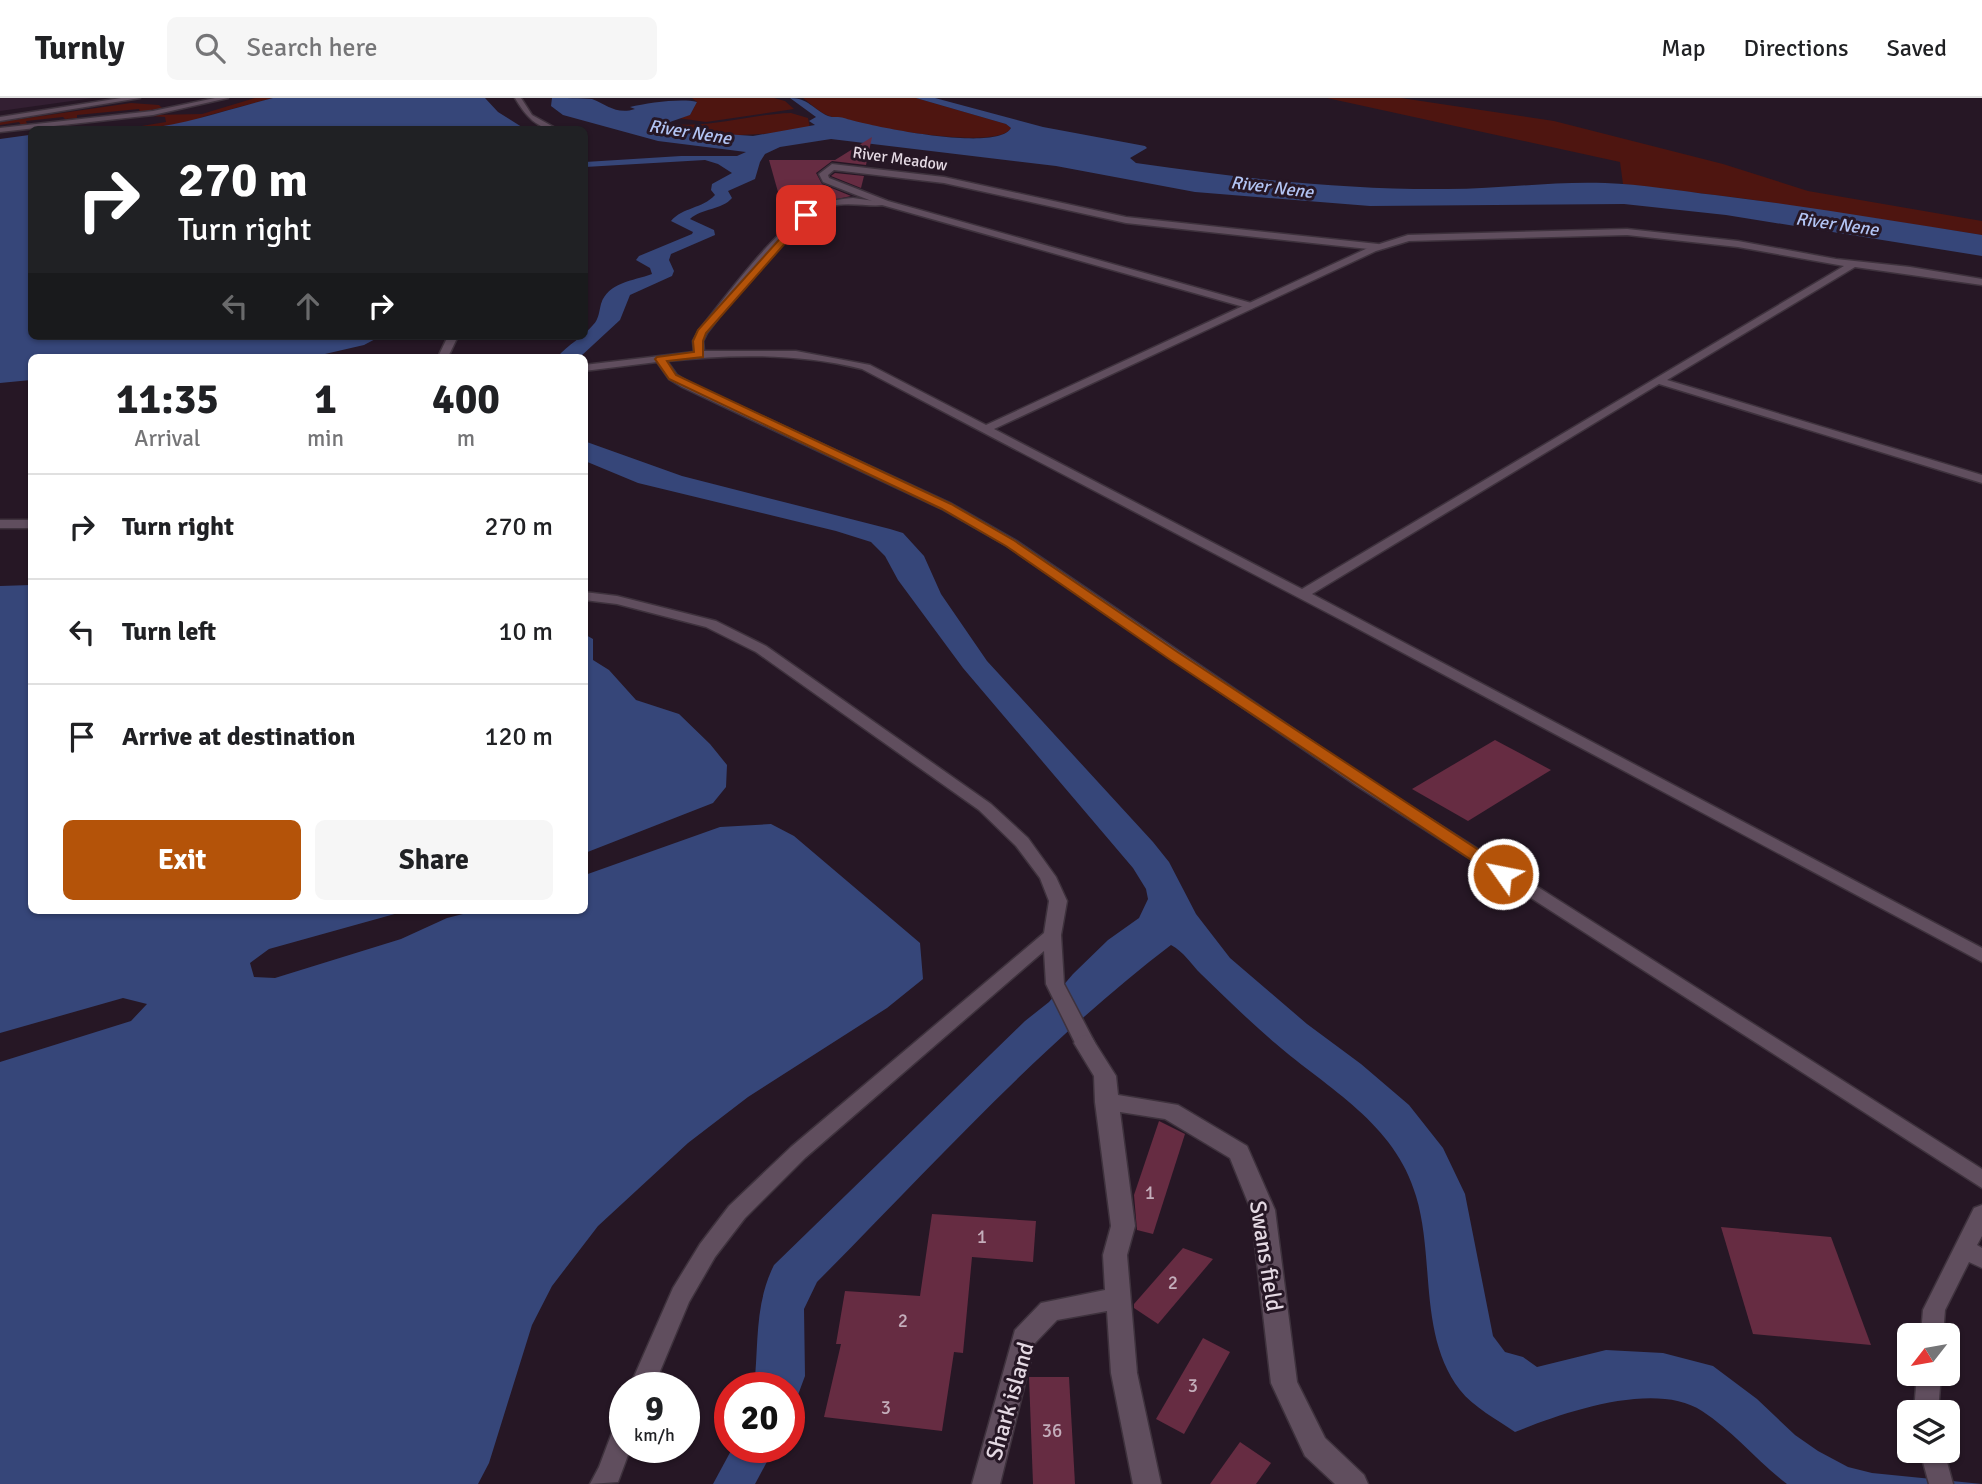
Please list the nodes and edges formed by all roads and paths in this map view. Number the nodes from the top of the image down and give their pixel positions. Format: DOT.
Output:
graph roads {
  1 [pos="136,98"];
  2 [pos="225,98"];
  3 [pos="518,98"];
  4 [pos="168,104"];
  5 [pos="175,109"];
  6 [pos="0,119"];
  7 [pos="33,126"];
  8 [pos="548,126"];
  9 [pos="28,127"];
  10 [pos="0,130"];
  11 [pos="885,203"];
  12 [pos="1378,247"];
  13 [pos="1853,264"];
  14 [pos="1982,282"];
  15 [pos="1251,306"];
  16 [pos="699,355"];
  17 [pos="660,359"];
  18 [pos="588,368"];
  19 [pos="1659,381"];
  20 [pos="986,429"];
  21 [pos="1982,479"];
  22 [pos="0,524"];
  23 [pos="28,524"];
  24 [pos="1302,594"];
  25 [pos="588,596"];
  26 [pos="1052,935"];
  27 [pos="1982,956"];
  28 [pos="1085,1043"];
  29 [pos="1106,1102"];
  30 [pos="1982,1180"];
  31 [pos="1982,1214"];
  32 [pos="1973,1254"];
  33 [pos="1119,1298"];
  34 [pos="1933,1323"];
  35 [pos="647,1372"];
  36 [pos="613,1463"];
  37 [pos="602,1484"];
  38 [pos="986,1484"];
  39 [pos="1147,1484"];
  40 [pos="1354,1484"];
  1 -- 6 [label="street"];
  2 -- 5 [label="lane"];
  3 -- 8 [label="lane"];
  4 -- 5 [label="lane"];
  5 -- 7 [label="lane"];
  9 -- 10 [label="lane"];
  11 -- 12 [label="street, River Meadow"];
  11 -- 15 [label="street, River Meadow"];
  11 -- 16 [label="lane"];
  12 -- 13 [label="lane"];
  12 -- 15 [label="lane"];
  13 -- 14 [label="lane"];
  13 -- 19 [label="lane"];
  15 -- 20 [label="lane"];
  16 -- 17 [label="lane"];
  16 -- 20 [label="lane"];
  17 -- 18 [label="lane"];
  17 -- 30 [label="lane"];
  19 -- 21 [label="lane"];
  19 -- 24 [label="lane"];
  20 -- 24 [label="lane"];
  22 -- 23 [label="lane"];
  24 -- 27 [label="lane"];
  25 -- 26 [label="lane"];
  26 -- 28 [label="lane"];
  26 -- 35 [label="lane"];
  28 -- 29 [label="street"];
  29 -- 33 [label="street"];
  29 -- 40 [label="street, Swans field"];
  31 -- 32 [label="lane"];
  32 -- 34 [label="lane"];
  33 -- 38 [label="street, Shark island"];
  33 -- 39 [label="street"];
  36 -- 37 [label="lane"];
}
